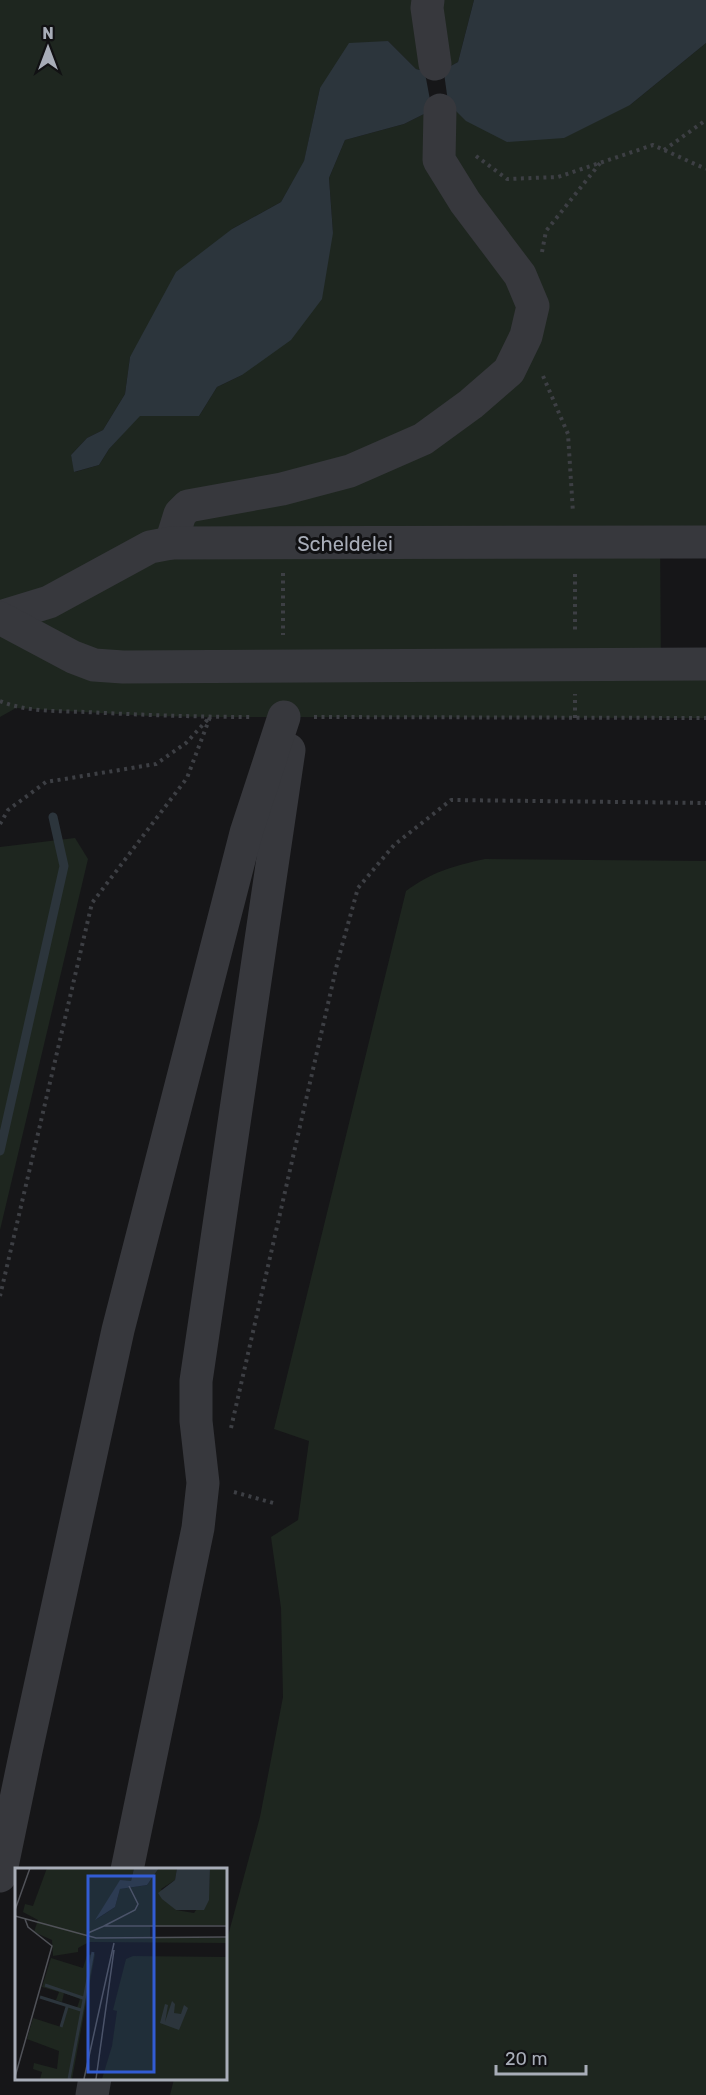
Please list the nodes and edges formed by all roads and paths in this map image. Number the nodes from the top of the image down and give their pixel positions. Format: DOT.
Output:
graph roads {
  1 [pos="428,0"];
  2 [pos="435,64"];
  3 [pos="440,110"];
  4 [pos="706,120"];
  5 [pos="664,150"];
  6 [pos="439,160"];
  7 [pos="602,161"];
  8 [pos="706,169"];
  9 [pos="542,253"];
  10 [pos="706,542"];
  11 [pos="171,543"];
  12 [pos="283,544"];
  13 [pos="0,617"];
  14 [pos="706,664"];
  15 [pos="283,667"];
  16 [pos="0,701"];
  17 [pos="210,717"];
  18 [pos="284,717"];
  19 [pos="706,718"];
  20 [pos="706,803"];
  21 [pos="0,824"];
  22 [pos="0,1296"];
  23 [pos="230,1430"];
  24 [pos="204,1483"];
  25 [pos="277,1504"];
  26 [pos="127,1868"];
  27 [pos="0,1876"];
  28 [pos="95,2080"];
  29 [pos="92,2095"];
  1 -- 2 [label="street"];
  3 -- 6 [label="street"];
  4 -- 5 [label="path"];
  5 -- 7 [label="path"];
  5 -- 8 [label="path"];
  6 -- 7 [label="path"];
  6 -- 11 [label="street"];
  7 -- 9 [label="path"];
  10 -- 12 [label="street, Scheldelei"];
  11 -- 12 [label="street, Scheldelei"];
  11 -- 13 [label="street, Scheldelei"];
  12 -- 15 [label="path"];
  13 -- 15 [label="street, Scheldelei"];
  14 -- 15 [label="street, Scheldelei"];
  16 -- 17 [label="path"];
  17 -- 18 [label="path"];
  17 -- 21 [label="path"];
  17 -- 22 [label="path"];
  18 -- 19 [label="path"];
  18 -- 24 [label="street"];
  18 -- 27 [label="street"];
  20 -- 23 [label="path"];
  24 -- 25 [label="path"];
  24 -- 26 [label="street"];
  28 -- 29 [label="street"];
}
